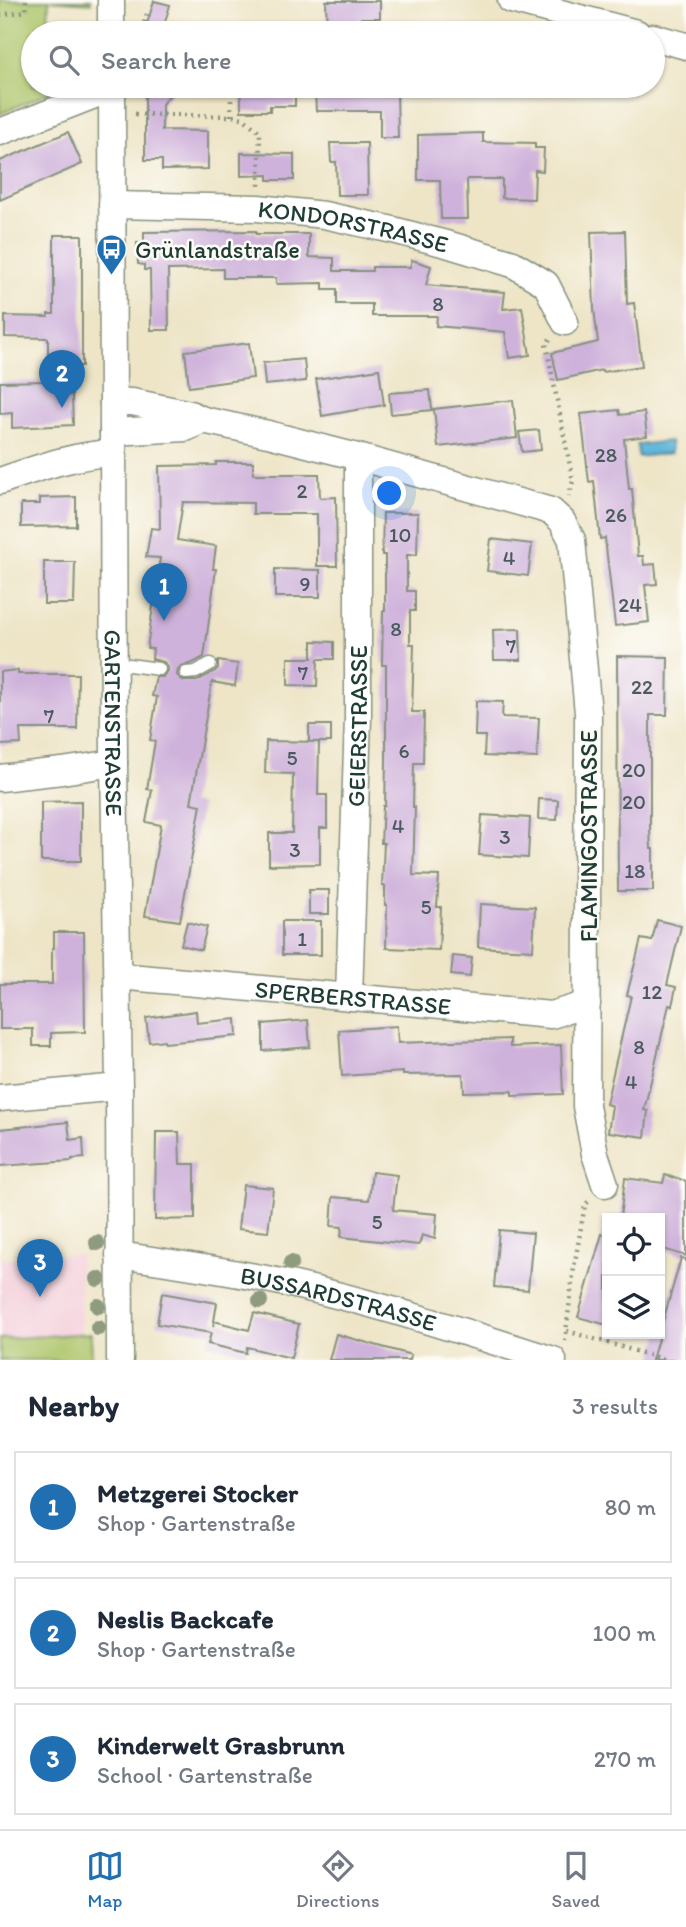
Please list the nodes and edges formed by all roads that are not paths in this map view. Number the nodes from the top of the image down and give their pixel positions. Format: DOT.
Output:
graph roads {
  1 [pos="111,0"];
  2 [pos="522,1"];
  3 [pos="111,21"];
  4 [pos="594,21"];
  5 [pos="665,40"];
  6 [pos="686,46"];
  7 [pos="87,98"];
  8 [pos="112,98"];
  9 [pos="0,132"];
  10 [pos="112,205"];
  11 [pos="565,322"];
  12 [pos="113,402"];
  13 [pos="203,420"];
  14 [pos="113,443"];
  15 [pos="358,457"];
  16 [pos="0,481"];
  17 [pos="114,663"];
  18 [pos="211,664"];
  19 [pos="159,669"];
  20 [pos="187,673"];
  21 [pos="114,763"];
  22 [pos="0,778"];
  23 [pos="118,975"];
  24 [pos="349,997"];
  25 [pos="587,1004"];
  26 [pos="119,1087"];
  27 [pos="0,1098"];
  28 [pos="605,1184"];
  29 [pos="119,1255"];
  30 [pos="120,1360"];
  31 [pos="553,1360"];
  1 -- 3 [label="street"];
  2 -- 4 [label="street"];
  5 -- 6 [label="street"];
  7 -- 9 [label="street"];
  8 -- 10 [label="street, GARTENSTRASSE"];
  10 -- 11 [label="street, KONDORSTRASSE"];
  10 -- 12 [label="street, GARTENSTRASSE"];
  12 -- 13 [label="street"];
  12 -- 14 [label="street, GARTENSTRASSE"];
  13 -- 14 [label="street"];
  13 -- 15 [label="street"];
  14 -- 16 [label="street"];
  14 -- 17 [label="street, GARTENSTRASSE"];
  15 -- 24 [label="street, GEIERSTRASSE"];
  15 -- 25 [label="street, FLAMINGOSTRASSE"];
  17 -- 19 [label="lane"];
  17 -- 21 [label="street, GARTENSTRASSE"];
  18 -- 20 [label="lane"];
  21 -- 22 [label="street"];
  21 -- 23 [label="street, GARTENSTRASSE"];
  23 -- 24 [label="street, SPERBERSTRASSE"];
  23 -- 26 [label="street, GARTENSTRASSE"];
  24 -- 25 [label="street, SPERBERSTRASSE"];
  25 -- 28 [label="street, FLAMINGOSTRASSE"];
  26 -- 27 [label="street"];
  26 -- 29 [label="street, GARTENSTRASSE"];
  29 -- 30 [label="street, GARTENSTRASSE"];
  29 -- 31 [label="street, BUSSARDSTRASSE"];
}
